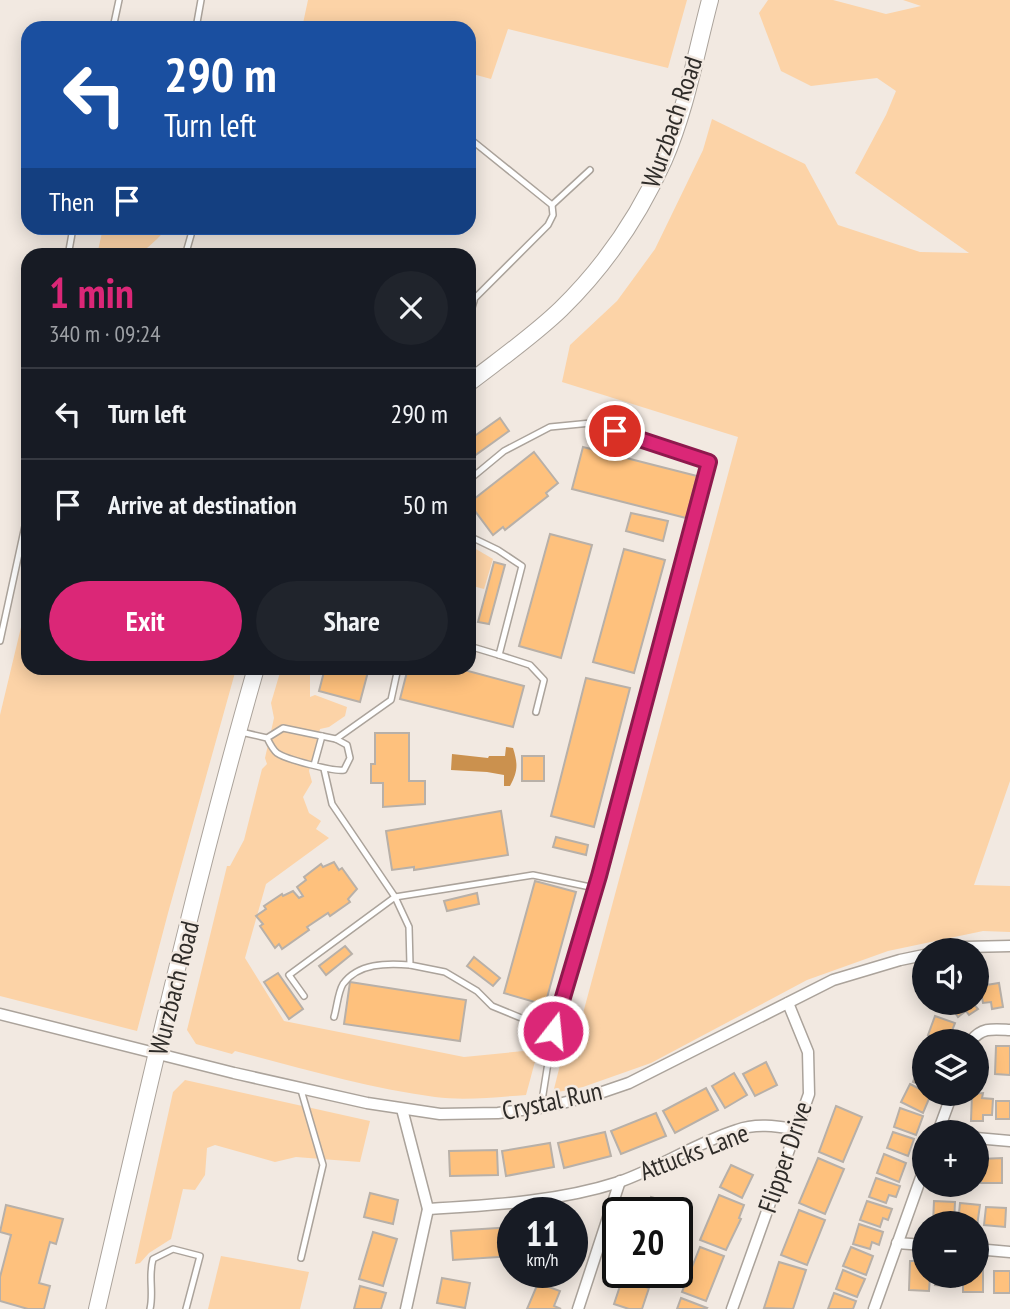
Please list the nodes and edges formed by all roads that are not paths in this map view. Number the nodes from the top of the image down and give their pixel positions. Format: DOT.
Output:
graph roads {
  1 [pos="119,0"];
  2 [pos="201,0"];
  3 [pos="710,0"];
  4 [pos="114,21"];
  5 [pos="197,21"];
  6 [pos="476,144"];
  7 [pos="590,170"];
  8 [pos="552,205"];
  9 [pos="476,299"];
  10 [pos="476,377"];
  11 [pos="476,474"];
  12 [pos="476,539"];
  13 [pos="21,544"];
  14 [pos="0,641"];
  15 [pos="476,648"];
  16 [pos="499,655"];
  17 [pos="254,675"];
  18 [pos="396,675"];
  19 [pos="536,712"];
  20 [pos="238,731"];
  21 [pos="322,736"];
  22 [pos="267,738"];
  23 [pos="336,739"];
  24 [pos="314,765"];
  25 [pos="324,769"];
  26 [pos="595,888"];
  27 [pos="396,897"];
  28 [pos="989,946"];
  29 [pos="1010,946"];
  30 [pos="912,958"];
  31 [pos="410,965"];
  32 [pos="304,996"];
  33 [pos="788,1003"];
  34 [pos="0,1014"];
  35 [pos="334,1017"];
  36 [pos="989,1030"];
  37 [pos="1010,1030"];
  38 [pos="553,1031"];
  39 [pos="157,1054"];
  40 [pos="300,1087"];
  41 [pos="541,1107"];
  42 [pos="402,1109"];
  43 [pos="795,1129"];
  44 [pos="989,1140"];
  45 [pos="1010,1141"];
  46 [pos="620,1181"];
  47 [pos="914,1197"];
  48 [pos="428,1209"];
  49 [pos="897,1243"];
  50 [pos="912,1244"];
  51 [pos="989,1250"];
  52 [pos="1010,1252"];
  53 [pos="301,1258"];
  54 [pos="97,1309"];
  55 [pos="150,1309"];
  56 [pos="187,1309"];
  57 [pos="406,1309"];
  58 [pos="578,1309"];
  59 [pos="732,1309"];
  60 [pos="874,1309"];
  1 -- 4 [label="lane"];
  2 -- 5 [label="lane"];
  3 -- 10 [label="main road, Wurzbach Road"];
  6 -- 8 [label="lane"];
  7 -- 8 [label="lane"];
  8 -- 9 [label="lane"];
  11 -- 26 [label="lane"];
  12 -- 16 [label="lane"];
  13 -- 14 [label="lane"];
  15 -- 16 [label="lane"];
  16 -- 19 [label="lane"];
  17 -- 20 [label="main road, Wurzbach Road"];
  18 -- 23 [label="lane"];
  20 -- 22 [label="lane"];
  20 -- 39 [label="main road, Wurzbach Road"];
  21 -- 22 [label="lane"];
  21 -- 23 [label="lane"];
  21 -- 24 [label="lane"];
  22 -- 24 [label="lane"];
  23 -- 25 [label="lane"];
  24 -- 25 [label="lane"];
  25 -- 27 [label="lane"];
  26 -- 27 [label="lane"];
  26 -- 38 [label="lane"];
  27 -- 31 [label="lane"];
  27 -- 32 [label="lane"];
  28 -- 29 [label="street"];
  30 -- 33 [label="street, Crystal Run"];
  31 -- 35 [label="lane"];
  31 -- 38 [label="lane"];
  33 -- 41 [label="street, Crystal Run"];
  33 -- 43 [label="street, Flipper Drive"];
  34 -- 39 [label="street, Crystal Run"];
  36 -- 37 [label="street"];
  38 -- 41 [label="lane"];
  39 -- 40 [label="street, Crystal Run"];
  39 -- 54 [label="main road, Wurzbach Road"];
  40 -- 42 [label="street, Crystal Run"];
  40 -- 53 [label="lane"];
  41 -- 42 [label="street, Crystal Run"];
  42 -- 48 [label="street"];
  43 -- 46 [label="street, Attucks Lane"];
  43 -- 59 [label="street, Flipper Drive"];
  44 -- 45 [label="street"];
  46 -- 48 [label="street, Attucks Lane"];
  46 -- 58 [label="street"];
  47 -- 49 [label="street"];
  48 -- 57 [label="street"];
  49 -- 50 [label="street"];
  49 -- 60 [label="street"];
  51 -- 52 [label="street"];
  55 -- 56 [label="lane"];
}
